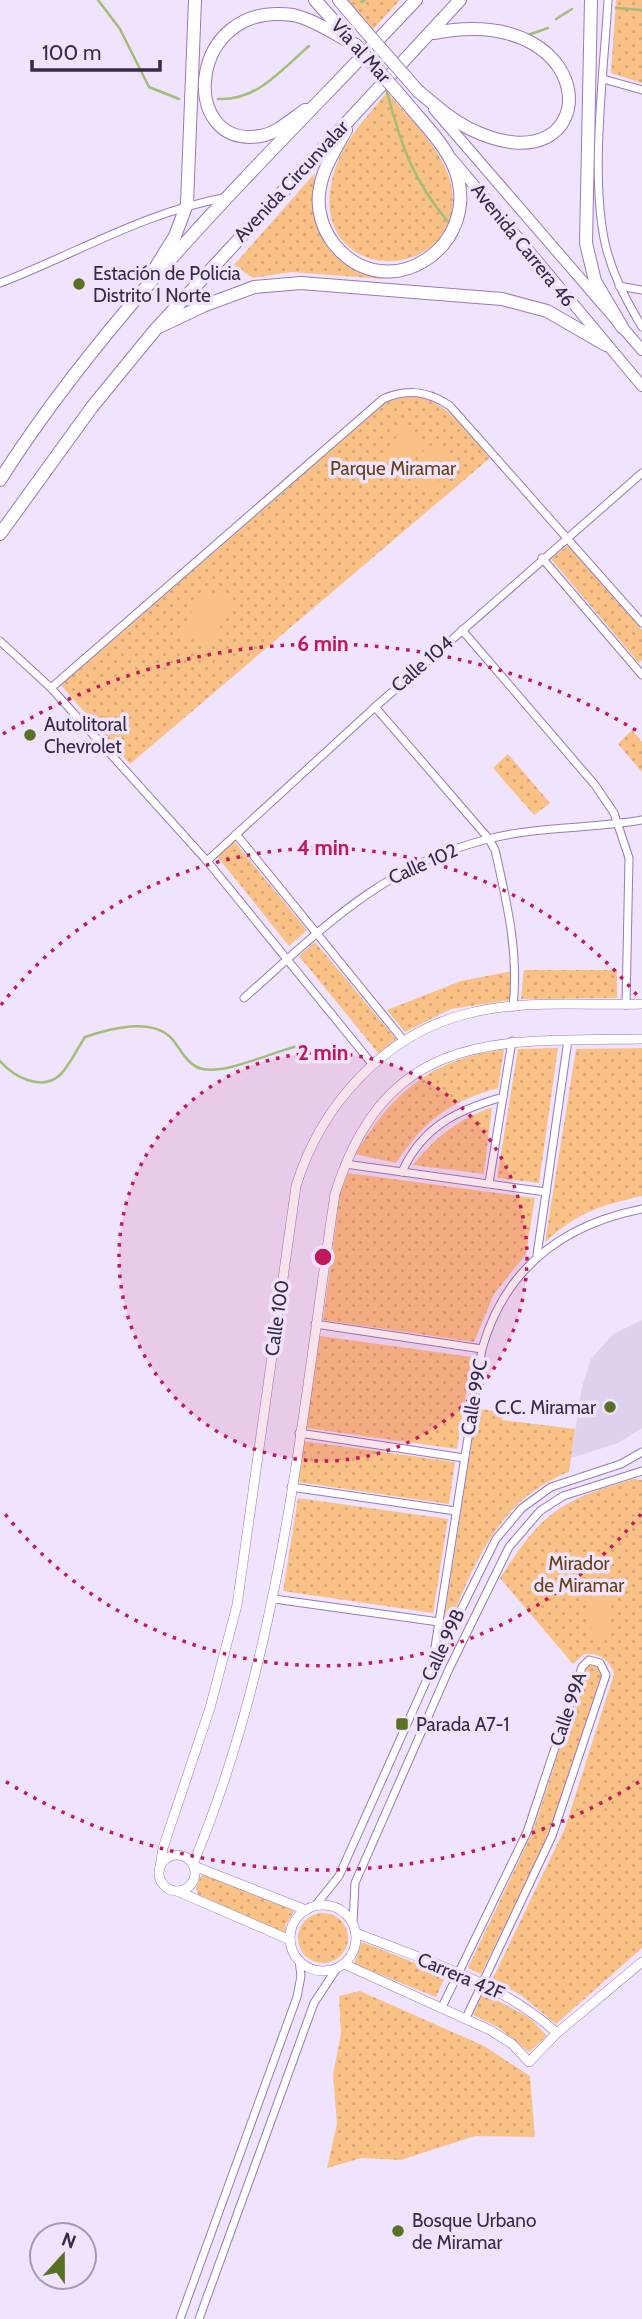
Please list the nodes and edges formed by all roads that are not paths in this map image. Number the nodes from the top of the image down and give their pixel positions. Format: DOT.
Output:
graph roads {
  1 [pos="195,0"];
  2 [pos="315,0"];
  3 [pos="341,0"];
  4 [pos="416,0"];
  5 [pos="460,0"];
  6 [pos="591,0"];
  7 [pos="608,0"];
  8 [pos="464,19"];
  9 [pos="424,38"];
  10 [pos="356,46"];
  11 [pos="569,58"];
  12 [pos="603,79"];
  13 [pos="642,90"];
  14 [pos="418,91"];
  15 [pos="329,93"];
  16 [pos="406,102"];
  17 [pos="356,111"];
  18 [pos="232,196"];
  19 [pos="187,204"];
  20 [pos="0,283"];
  21 [pos="619,286"];
  22 [pos="642,290"];
  23 [pos="123,313"];
  24 [pos="622,327"];
  25 [pos="642,327"];
  26 [pos="155,330"];
  27 [pos="606,345"];
  28 [pos="642,350"];
  29 [pos="642,386"];
  30 [pos="642,473"];
  31 [pos="0,480"];
  32 [pos="0,534"];
  33 [pos="566,537"];
  34 [pos="542,558"];
  35 [pos="642,623"];
  36 [pos="462,629"];
  37 [pos="0,641"];
  38 [pos="641,671"];
  39 [pos="51,688"];
  40 [pos="374,706"];
  41 [pos="642,820"];
  42 [pos="618,824"];
  43 [pos="236,834"];
  44 [pos="489,839"];
  45 [pos="207,861"];
  46 [pos="317,933"];
  47 [pos="287,960"];
  48 [pos="244,998"];
  49 [pos="642,1004"];
  50 [pos="626,1005"];
  51 [pos="513,1007"];
  52 [pos="642,1039"];
  53 [pos="568,1040"];
  54 [pos="404,1041"];
  55 [pos="512,1041"];
  56 [pos="373,1065"];
  57 [pos="503,1097"];
  58 [pos="344,1164"];
  59 [pos="402,1172"];
  60 [pos="489,1184"];
  61 [pos="546,1192"];
  62 [pos="642,1209"];
  63 [pos="537,1255"];
  64 [pos="315,1324"];
  65 [pos="482,1349"];
  66 [pos="299,1433"];
  67 [pos="642,1452"];
  68 [pos="464,1458"];
  69 [pos="642,1471"];
  70 [pos="291,1487"];
  71 [pos="456,1511"];
  72 [pos="274,1599"];
  73 [pos="439,1622"];
  74 [pos="432,1668"];
  75 [pos="194,1865"];
  76 [pos="160,1867"];
  77 [pos="177,1891"];
  78 [pos="310,1908"];
  79 [pos="353,1923"];
  80 [pos="356,1933"];
  81 [pos="290,1940"];
  82 [pos="299,1960"];
  83 [pos="642,1962"];
  84 [pos="340,1966"];
  85 [pos="457,1974"];
  86 [pos="482,1984"];
  87 [pos="442,2007"];
  88 [pos="466,2018"];
  89 [pos="557,2033"];
  90 [pos="180,2319"];
  91 [pos="199,2319"];
  1 -- 19 [label="highway"];
  2 -- 10 [label="highway, Vía al Mar"];
  3 -- 14 [label="highway, Vía al Mar, bridge"];
  4 -- 15 [label="highway, Avenida Circunvalar"];
  5 -- 9 [label="highway, Avenida Circunvalar"];
  6 -- 24 [label="highway"];
  7 -- 12 [label="street"];
  8 -- 9 [label="highway"];
  9 -- 17 [label="highway, Avenida Circunvalar"];
  10 -- 15 [label="highway"];
  10 -- 16 [label="highway, Vía al Mar, bridge"];
  11 -- 14 [label="highway, Vía al Mar"];
  12 -- 13 [label="street"];
  12 -- 21 [label="street"];
  14 -- 24 [label="main road, Avenida Carrera 46"];
  15 -- 18 [label="highway, Avenida Circunvalar"];
  16 -- 17 [label="highway, Vía al Mar"];
  16 -- 27 [label="main road, Avenida Carrera 46"];
  17 -- 26 [label="highway, Avenida Circunvalar"];
  18 -- 19 [label="street"];
  18 -- 23 [label="highway, Avenida Circunvalar"];
  19 -- 20 [label="street"];
  19 -- 23 [label="highway"];
  21 -- 22 [label="street"];
  21 -- 25 [label="street"];
  23 -- 31 [label="highway, Avenida Circunvalar"];
  24 -- 28 [label="main road, Avenida Carrera 46"];
  26 -- 27 [label="highway"];
  26 -- 32 [label="highway, Avenida Circunvalar"];
  27 -- 29 [label="main road, Avenida Carrera 46"];
  30 -- 33 [label="street, Calle 104"];
  33 -- 34 [label="street, Calle 104"];
  33 -- 35 [label="street"];
  33 -- 39 [label="street"];
  34 -- 36 [label="street, Calle 104"];
  34 -- 38 [label="street"];
  36 -- 40 [label="street, Calle 104"];
  36 -- 42 [label="street"];
  37 -- 39 [label="street"];
  39 -- 45 [label="street"];
  40 -- 43 [label="street, Calle 104"];
  40 -- 44 [label="street"];
  41 -- 42 [label="street, Calle 102"];
  42 -- 44 [label="street, Calle 102"];
  42 -- 50 [label="street"];
  43 -- 45 [label="street, Calle 104"];
  43 -- 46 [label="street"];
  44 -- 46 [label="street, Calle 102"];
  44 -- 51 [label="street"];
  45 -- 47 [label="street"];
  46 -- 47 [label="street, Calle 102"];
  46 -- 54 [label="street"];
  47 -- 48 [label="street, Calle 102"];
  47 -- 56 [label="street"];
  49 -- 50 [label="street, Calle 100"];
  50 -- 51 [label="street, Calle 100"];
  51 -- 54 [label="street, Calle 100"];
  52 -- 53 [label="street, Calle 100"];
  53 -- 55 [label="street, Calle 100"];
  53 -- 61 [label="street"];
  54 -- 56 [label="street, Calle 100"];
  55 -- 57 [label="street"];
  55 -- 58 [label="street, Calle 100"];
  56 -- 76 [label="street, Calle 100"];
  57 -- 59 [label="street"];
  57 -- 60 [label="street"];
  58 -- 59 [label="street"];
  58 -- 64 [label="street, Calle 100"];
  59 -- 60 [label="street"];
  60 -- 61 [label="street"];
  61 -- 63 [label="street"];
  62 -- 63 [label="street, Calle 99C"];
  63 -- 65 [label="street, Calle 99C"];
  64 -- 65 [label="street"];
  64 -- 66 [label="street, Calle 100"];
  65 -- 68 [label="street, Calle 99C"];
  66 -- 68 [label="street"];
  66 -- 70 [label="street, Calle 100"];
  67 -- 74 [label="street, Calle 99B"];
  68 -- 71 [label="street, Calle 99C"];
  69 -- 79 [label="street, Calle 99B"];
  70 -- 71 [label="street"];
  70 -- 72 [label="street, Calle 100"];
  71 -- 73 [label="street, Calle 99C"];
  72 -- 73 [label="street"];
  72 -- 75 [label="street, Calle 100"];
  73 -- 74 [label="street, Calle 99C"];
  74 -- 78 [label="street, Calle 99B"];
  75 -- 76 [label="street"];
  75 -- 77 [label="street"];
  75 -- 78 [label="street"];
  76 -- 77 [label="street"];
  77 -- 81 [label="street"];
  78 -- 79 [label="street"];
  78 -- 81 [label="street"];
  79 -- 80 [label="street"];
  80 -- 84 [label="street"];
  80 -- 85 [label="street, Carrera 42F"];
  81 -- 82 [label="street"];
  82 -- 84 [label="street"];
  82 -- 90 [label="street"];
  83 -- 89 [label="street"];
  84 -- 87 [label="street, Carrera 42F"];
  84 -- 91 [label="street"];
  85 -- 86 [label="street, Carrera 42F"];
  85 -- 86 [label="street, Calle 99A"];
  85 -- 87 [label="street, Calle 99A"];
  86 -- 88 [label="street, Calle 99A"];
  86 -- 89 [label="street, Carrera 42F"];
  87 -- 88 [label="street, Carrera 42F"];
  88 -- 89 [label="street, Carrera 42F"];
}
